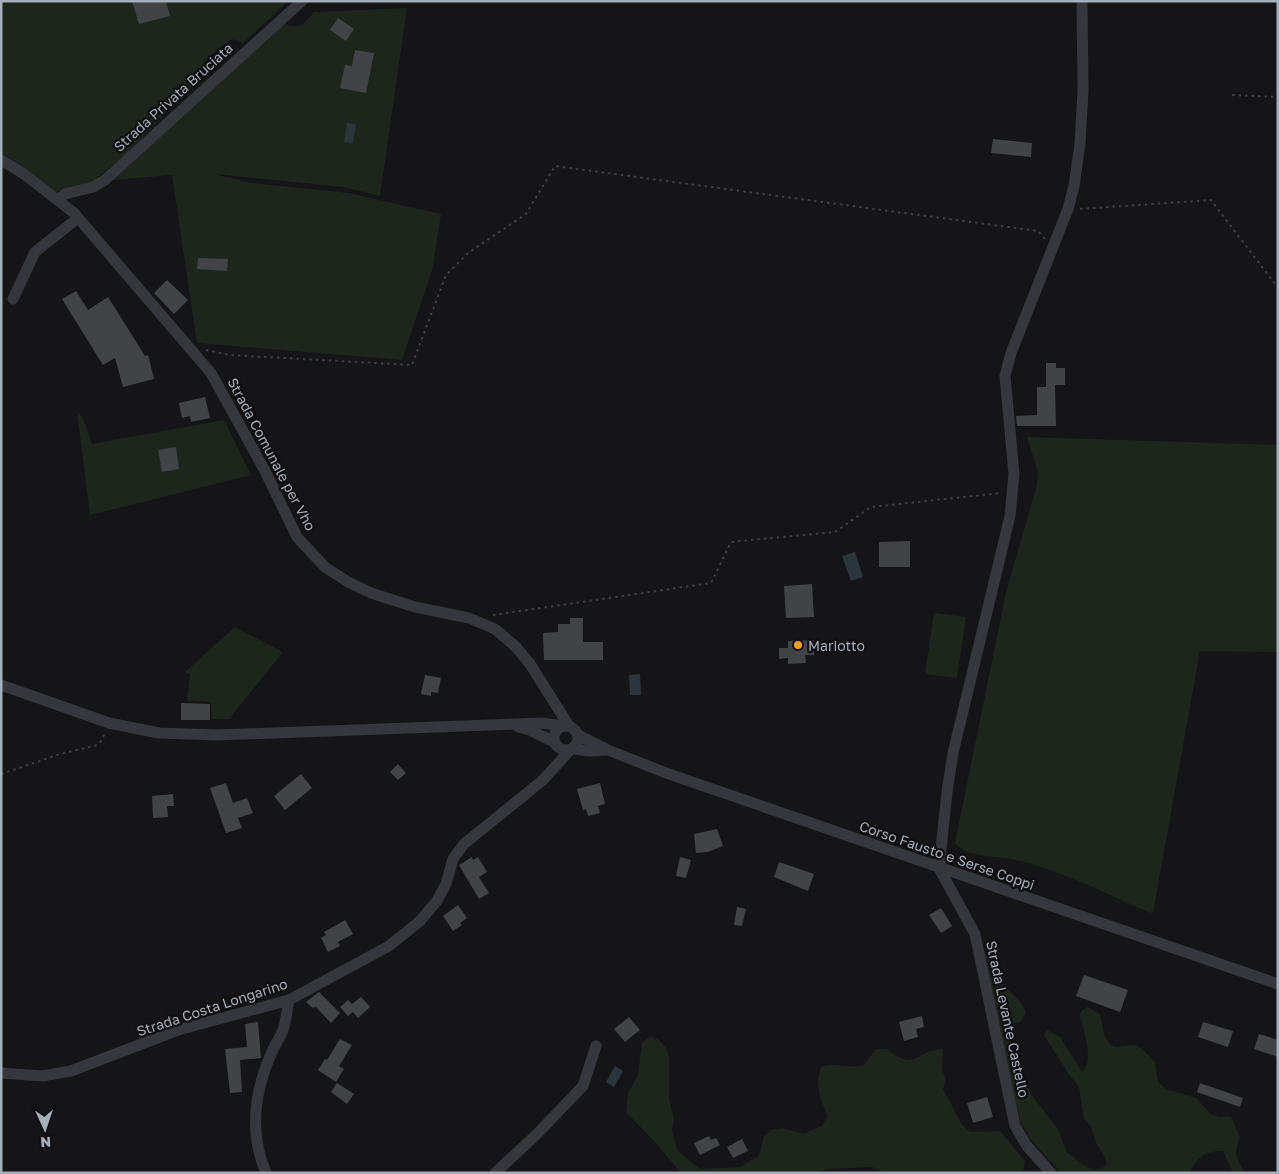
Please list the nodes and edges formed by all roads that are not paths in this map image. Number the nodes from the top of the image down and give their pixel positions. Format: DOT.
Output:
graph roads {
  1 [pos="302,1"];
  2 [pos="1082,1"];
  3 [pos="1,160"];
  4 [pos="58,200"];
  5 [pos="78,218"];
  6 [pos="12,299"];
  7 [pos="1,685"];
  8 [pos="509,725"];
  9 [pos="566,726"];
  10 [pos="578,735"];
  11 [pos="554,742"];
  12 [pos="572,749"];
  13 [pos="608,750"];
  14 [pos="553,769"];
  15 [pos="939,868"];
  16 [pos="1278,984"];
  17 [pos="289,1000"];
  18 [pos="596,1046"];
  19 [pos="1,1073"];
  20 [pos="266,1173"];
  21 [pos="495,1173"];
  22 [pos="1051,1173"];
  1 -- 4 [label="street, Strada Privata Bruciata"];
  2 -- 15 [label="street"];
  3 -- 4 [label="street, Strada Comunale per Vho"];
  4 -- 5 [label="street, Strada Comunale per Vho"];
  5 -- 6 [label="street"];
  5 -- 9 [label="street, Strada Comunale per Vho"];
  7 -- 8 [label="street"];
  8 -- 9 [label="street"];
  8 -- 11 [label="street"];
  9 -- 10 [label="street"];
  9 -- 11 [label="street"];
  10 -- 12 [label="street"];
  10 -- 13 [label="street, Corso Fausto e Serse Coppi"];
  11 -- 12 [label="street"];
  11 -- 14 [label="street"];
  12 -- 13 [label="street"];
  12 -- 14 [label="street, Strada Costa Longarino"];
  13 -- 15 [label="street, Corso Fausto e Serse Coppi"];
  14 -- 17 [label="street, Strada Costa Longarino"];
  15 -- 16 [label="street, Corso Fausto e Serse Coppi"];
  15 -- 22 [label="street, Strada Levante Castello"];
  17 -- 19 [label="street, Strada Costa Longarino"];
  17 -- 20 [label="street"];
  18 -- 21 [label="street"];
}
